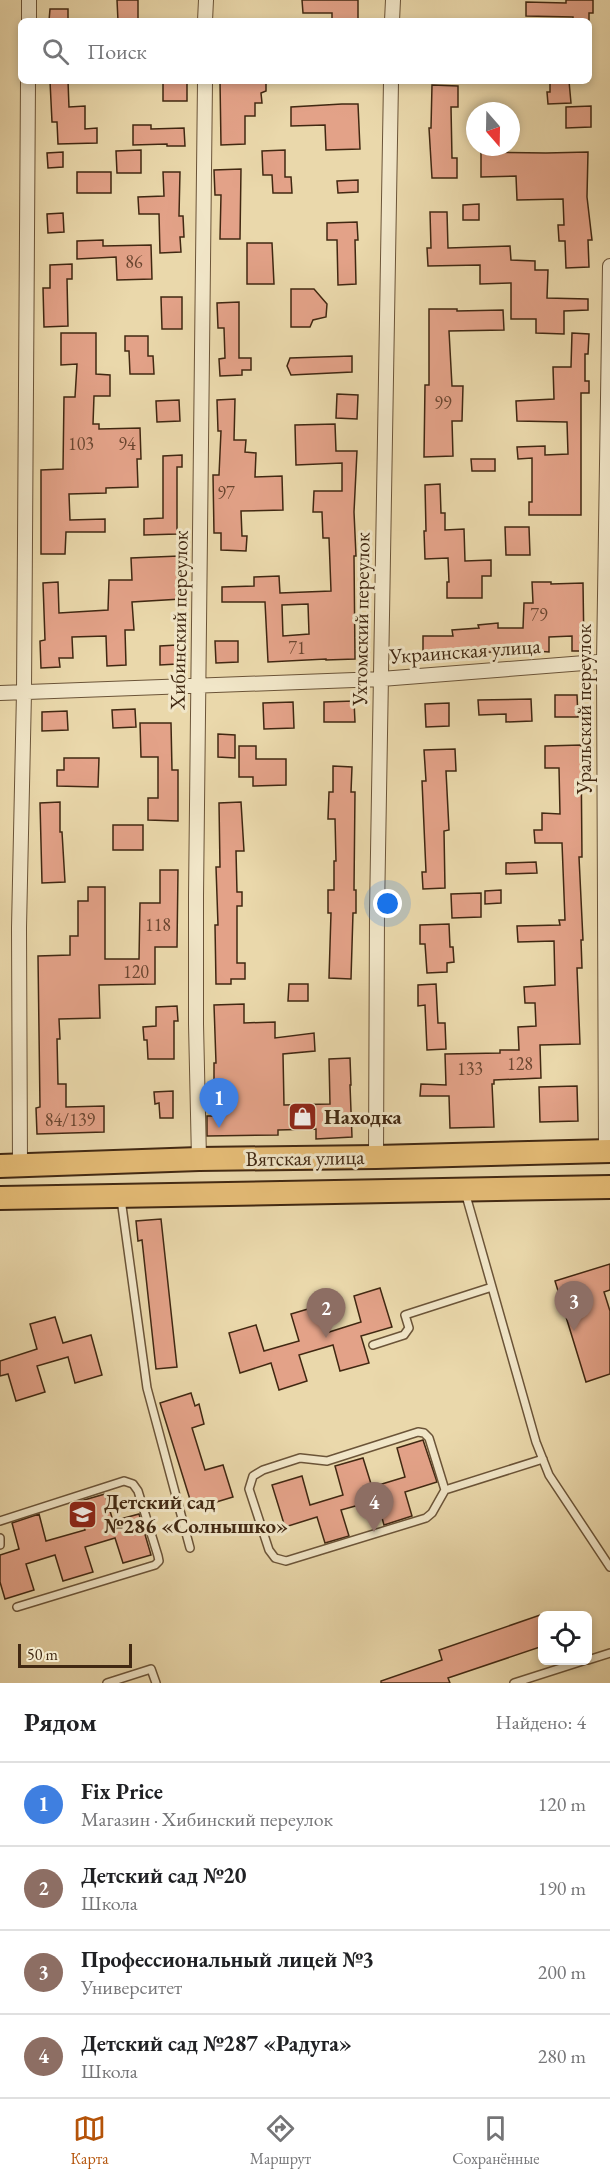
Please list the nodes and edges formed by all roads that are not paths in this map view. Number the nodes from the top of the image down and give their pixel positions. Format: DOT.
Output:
graph roads {
  1 [pos="29,0"];
  2 [pos="206,0"];
  3 [pos="393,0"];
  4 [pos="29,18"];
  5 [pos="206,18"];
  6 [pos="392,18"];
  7 [pos="28,84"];
  8 [pos="205,84"];
  9 [pos="391,84"];
  10 [pos="610,266"];
  11 [pos="607,662"];
  12 [pos="381,679"];
  13 [pos="200,685"];
  14 [pos="24,692"];
  15 [pos="0,693"];
  16 [pos="608,1151"];
  17 [pos="376,1157"];
  18 [pos="199,1159"];
  19 [pos="10,1165"];
  20 [pos="610,1187"];
  21 [pos="464,1191"];
  22 [pos="121,1196"];
  23 [pos="0,1198"];
  24 [pos="492,1287"];
  25 [pos="373,1345"];
  26 [pos="543,1459"];
  27 [pos="445,1490"];
  28 [pos="0,1521"];
  29 [pos="0,1538"];
  30 [pos="0,1545"];
  31 [pos="190,1548"];
  32 [pos="610,1567"];
  33 [pos="17,1607"];
  34 [pos="610,1653"];
  35 [pos="592,1658"];
  36 [pos="571,1665"];
  37 [pos="107,1683"];
  38 [pos="156,1683"];
  39 [pos="514,1683"];
  1 -- 4 [label="street"];
  2 -- 5 [label="street"];
  3 -- 6 [label="street"];
  7 -- 14 [label="street"];
  8 -- 13 [label="street, Хибинский переулок"];
  9 -- 12 [label="street, Ухтомский переулок"];
  10 -- 11 [label="street, Уральский переулок"];
  11 -- 12 [label="street, Украинская улица"];
  11 -- 16 [label="street, Уральский переулок"];
  12 -- 13 [label="street, Украинская улица"];
  12 -- 17 [label="street, Ухтомский переулок"];
  13 -- 14 [label="street, Украинская улица"];
  13 -- 18 [label="street, Хибинский переулок"];
  14 -- 15 [label="street, Украинская улица"];
  14 -- 19 [label="street"];
  16 -- 17 [label="main road, Вятская улица"];
  17 -- 18 [label="main road, Вятская улица"];
  18 -- 19 [label="main road, Вятская улица"];
  20 -- 21 [label="main road, Вятская улица"];
  21 -- 22 [label="main road, Вятская улица"];
  21 -- 24 [label="lane"];
  22 -- 23 [label="main road, Вятская улица"];
  22 -- 31 [label="lane"];
  24 -- 25 [label="lane"];
  24 -- 26 [label="lane"];
  26 -- 27 [label="lane"];
  26 -- 32 [label="lane"];
  27 -- 27 [label="lane"];
  28 -- 33 [label="lane"];
  29 -- 30 [label="lane"];
  34 -- 35 [label="lane"];
  36 -- 39 [label="lane"];
  37 -- 38 [label="lane"];
}
